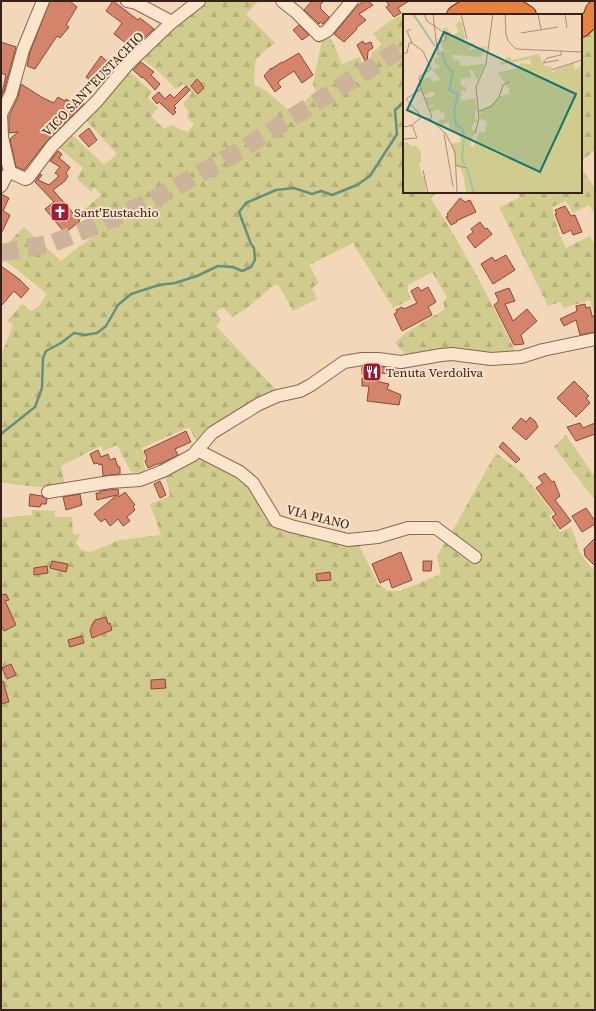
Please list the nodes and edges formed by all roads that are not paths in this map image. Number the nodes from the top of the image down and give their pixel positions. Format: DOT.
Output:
graph roads {
  1 [pos="43,1"];
  2 [pos="127,1"];
  3 [pos="199,1"];
  4 [pos="282,1"];
  5 [pos="352,1"];
  6 [pos="478,1"];
  7 [pos="529,1"];
  8 [pos="595,10"];
  9 [pos="458,14"];
  10 [pos="475,14"];
  11 [pos="526,14"];
  12 [pos="533,14"];
  13 [pos="172,22"];
  14 [pos="582,27"];
  15 [pos="1,114"];
  16 [pos="10,172"];
  17 [pos="1,186"];
  18 [pos="595,339"];
  19 [pos="197,450"];
  20 [pos="48,492"];
  21 [pos="475,557"];
  1 -- 15 [label="street"];
  2 -- 13 [label="street"];
  3 -- 13 [label="street, VICO SANT'EUSTACHIO"];
  4 -- 5 [label="street"];
  6 -- 9 [label="highway"];
  7 -- 12 [label="highway"];
  8 -- 14 [label="highway"];
  10 -- 11 [label="highway"];
  13 -- 16 [label="street, VICO SANT'EUSTACHIO"];
  15 -- 16 [label="street"];
  16 -- 17 [label="street"];
  18 -- 19 [label="street"];
  19 -- 20 [label="street"];
  19 -- 21 [label="street, VIA PIANO"];
}
